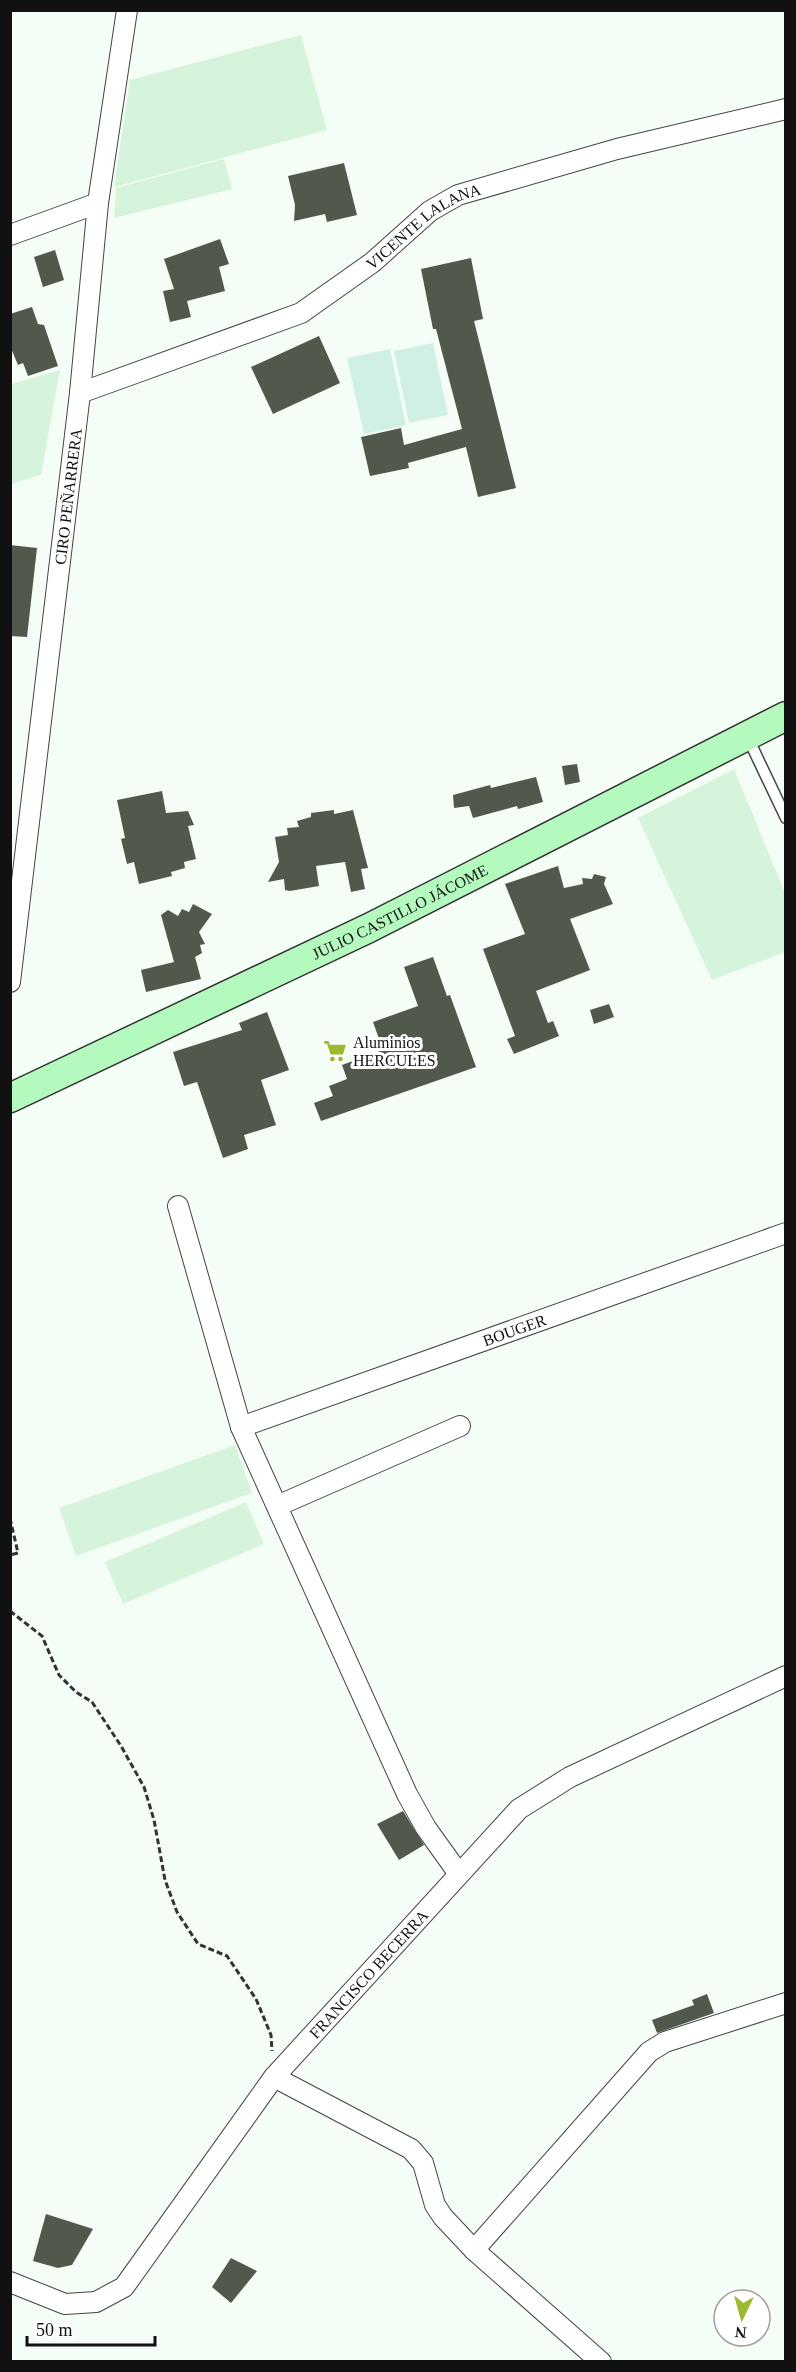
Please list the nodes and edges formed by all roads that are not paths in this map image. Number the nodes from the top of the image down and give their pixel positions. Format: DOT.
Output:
graph roads {
  1 [pos="127,10"];
  2 [pos="786,109"];
  3 [pos="98,203"];
  4 [pos="10,235"];
  5 [pos="80,393"];
  6 [pos="786,716"];
  7 [pos="747,735"];
  8 [pos="786,818"];
  9 [pos="13,937"];
  10 [pos="10,982"];
  11 [pos="10,1098"];
  12 [pos="178,1206"];
  13 [pos="786,1233"];
  14 [pos="460,1426"];
  15 [pos="241,1427"];
  16 [pos="277,1506"];
  17 [pos="786,1676"];
  18 [pos="459,1874"];
  19 [pos="786,2003"];
  20 [pos="274,2077"];
  21 [pos="474,2250"];
  22 [pos="10,2282"];
  23 [pos="601,2361"];
  1 -- 3 [label="street, CIRO PEÑARRERA"];
  2 -- 5 [label="street, VICENTE LALANA"];
  3 -- 4 [label="street"];
  3 -- 5 [label="street, CIRO PEÑARRERA"];
  5 -- 9 [label="street, CIRO PEÑARRERA"];
  6 -- 7 [label="main road, JULIO CASTILLO JÁCOME"];
  7 -- 8 [label="lane"];
  7 -- 11 [label="main road, JULIO CASTILLO JÁCOME"];
  9 -- 10 [label="street, CIRO PEÑARRERA"];
  12 -- 15 [label="street"];
  13 -- 15 [label="street, BOUGER"];
  14 -- 16 [label="street"];
  15 -- 16 [label="street"];
  16 -- 18 [label="street"];
  17 -- 18 [label="street, FRANCISCO BECERRA"];
  18 -- 20 [label="street, FRANCISCO BECERRA"];
  19 -- 21 [label="street"];
  20 -- 21 [label="street"];
  20 -- 22 [label="street, FRANCISCO BECERRA"];
  21 -- 23 [label="street"];
}
